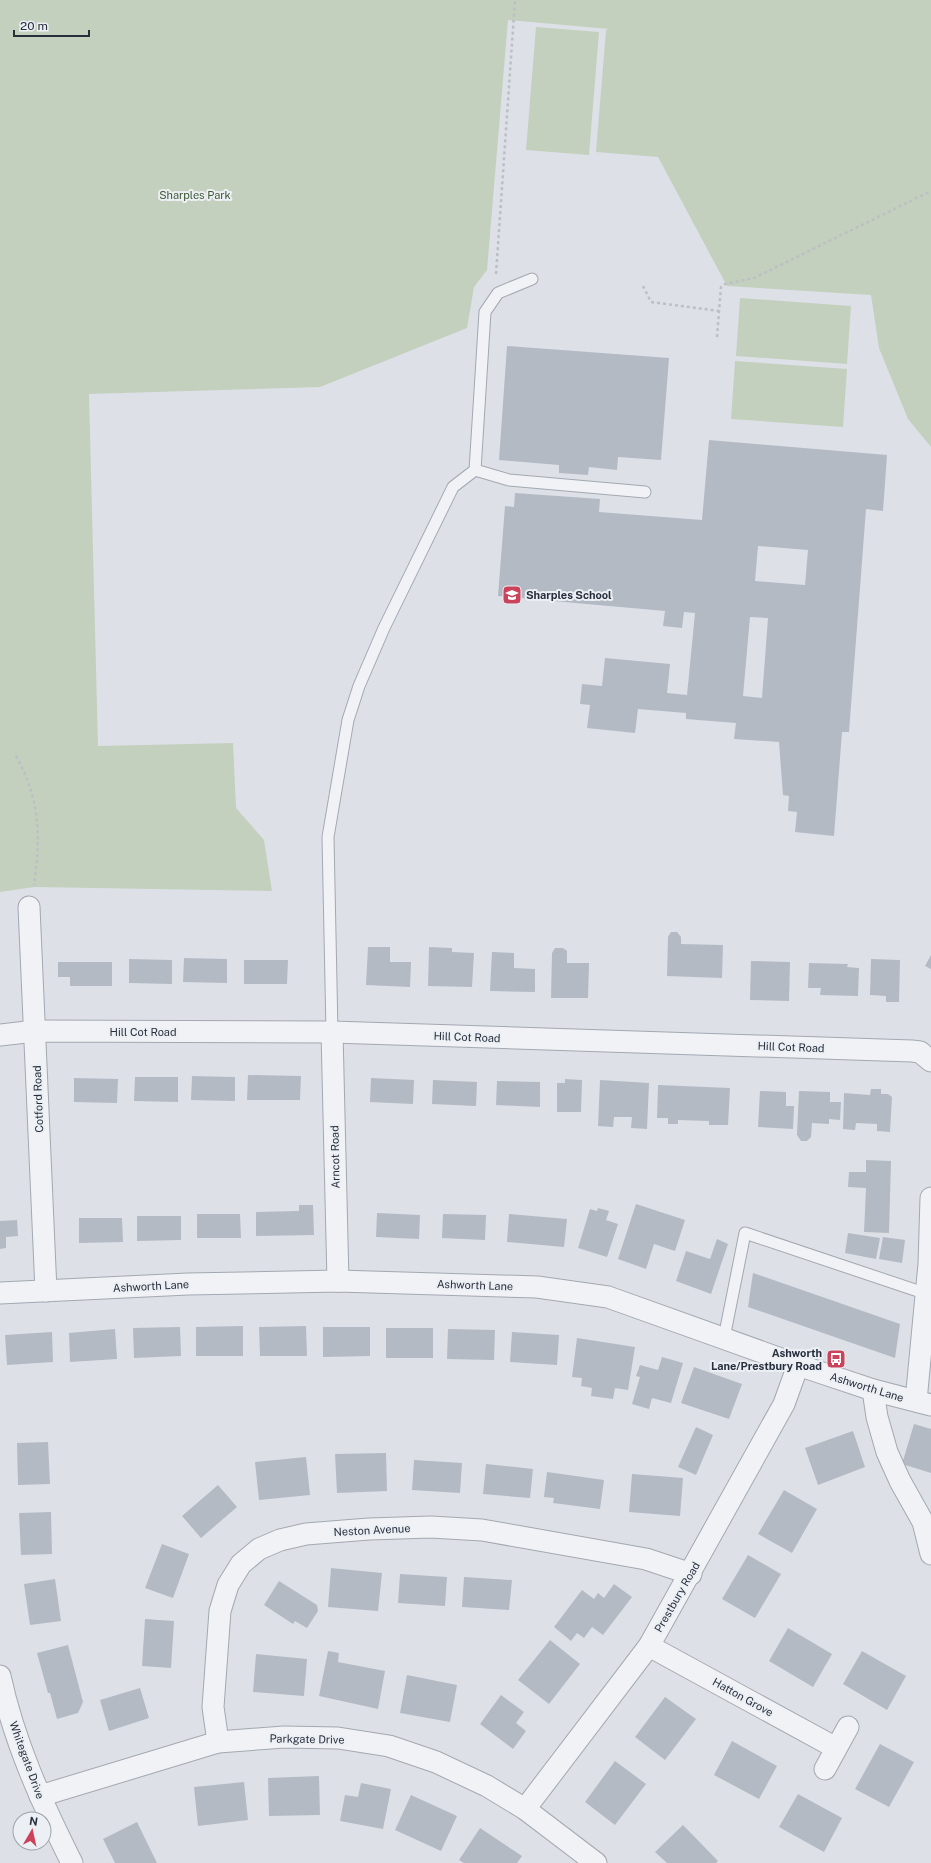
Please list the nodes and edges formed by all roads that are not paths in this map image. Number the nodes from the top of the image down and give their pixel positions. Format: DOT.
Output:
graph roads {
  1 [pos="532,279"];
  2 [pos="475,470"];
  3 [pos="645,492"];
  4 [pos="30,906"];
  5 [pos="35,1031"];
  6 [pos="332,1032"];
  7 [pos="0,1036"];
  8 [pos="931,1061"];
  9 [pos="931,1198"];
  10 [pos="338,1281"];
  11 [pos="46,1291"];
  12 [pos="0,1293"];
  13 [pos="929,1294"];
  14 [pos="724,1338"];
  15 [pos="798,1365"];
  16 [pos="872,1390"];
  17 [pos="924,1403"];
  18 [pos="927,1526"];
  19 [pos="931,1554"];
  20 [pos="691,1574"];
  21 [pos="649,1646"];
  22 [pos="0,1676"];
  23 [pos="848,1727"];
  24 [pos="218,1742"];
  25 [pos="836,1748"];
  26 [pos="825,1769"];
  27 [pos="40,1796"];
  28 [pos="525,1809"];
  29 [pos="72,1863"];
  30 [pos="596,1863"];
  1 -- 2 [label="lane"];
  2 -- 3 [label="lane"];
  2 -- 6 [label="lane"];
  4 -- 5 [label="street, Cotford Road"];
  5 -- 6 [label="street, Hill Cot Road"];
  5 -- 7 [label="street, Hill Cot Road"];
  5 -- 11 [label="street, Cotford Road"];
  6 -- 8 [label="street, Hill Cot Road"];
  6 -- 10 [label="street, Arncot Road"];
  9 -- 13 [label="street"];
  10 -- 11 [label="street, Ashworth Lane"];
  10 -- 14 [label="street, Ashworth Lane"];
  11 -- 12 [label="street, Ashworth Lane"];
  13 -- 14 [label="lane"];
  13 -- 17 [label="street"];
  14 -- 15 [label="street, Ashworth Lane"];
  15 -- 16 [label="street, Ashworth Lane"];
  15 -- 20 [label="street, Prestbury Road"];
  16 -- 17 [label="street, Ashworth Lane"];
  16 -- 18 [label="street"];
  18 -- 19 [label="street"];
  20 -- 21 [label="street, Prestbury Road"];
  20 -- 24 [label="street, Neston Avenue"];
  21 -- 25 [label="street, Hatton Grove"];
  21 -- 28 [label="street, Prestbury Road"];
  22 -- 27 [label="street, Whitegate Drive"];
  23 -- 25 [label="street"];
  24 -- 27 [label="street, Parkgate Drive"];
  24 -- 28 [label="street, Parkgate Drive"];
  25 -- 26 [label="street"];
  27 -- 29 [label="street, Whitegate Drive"];
  28 -- 30 [label="street, Parkgate Drive"];
}
